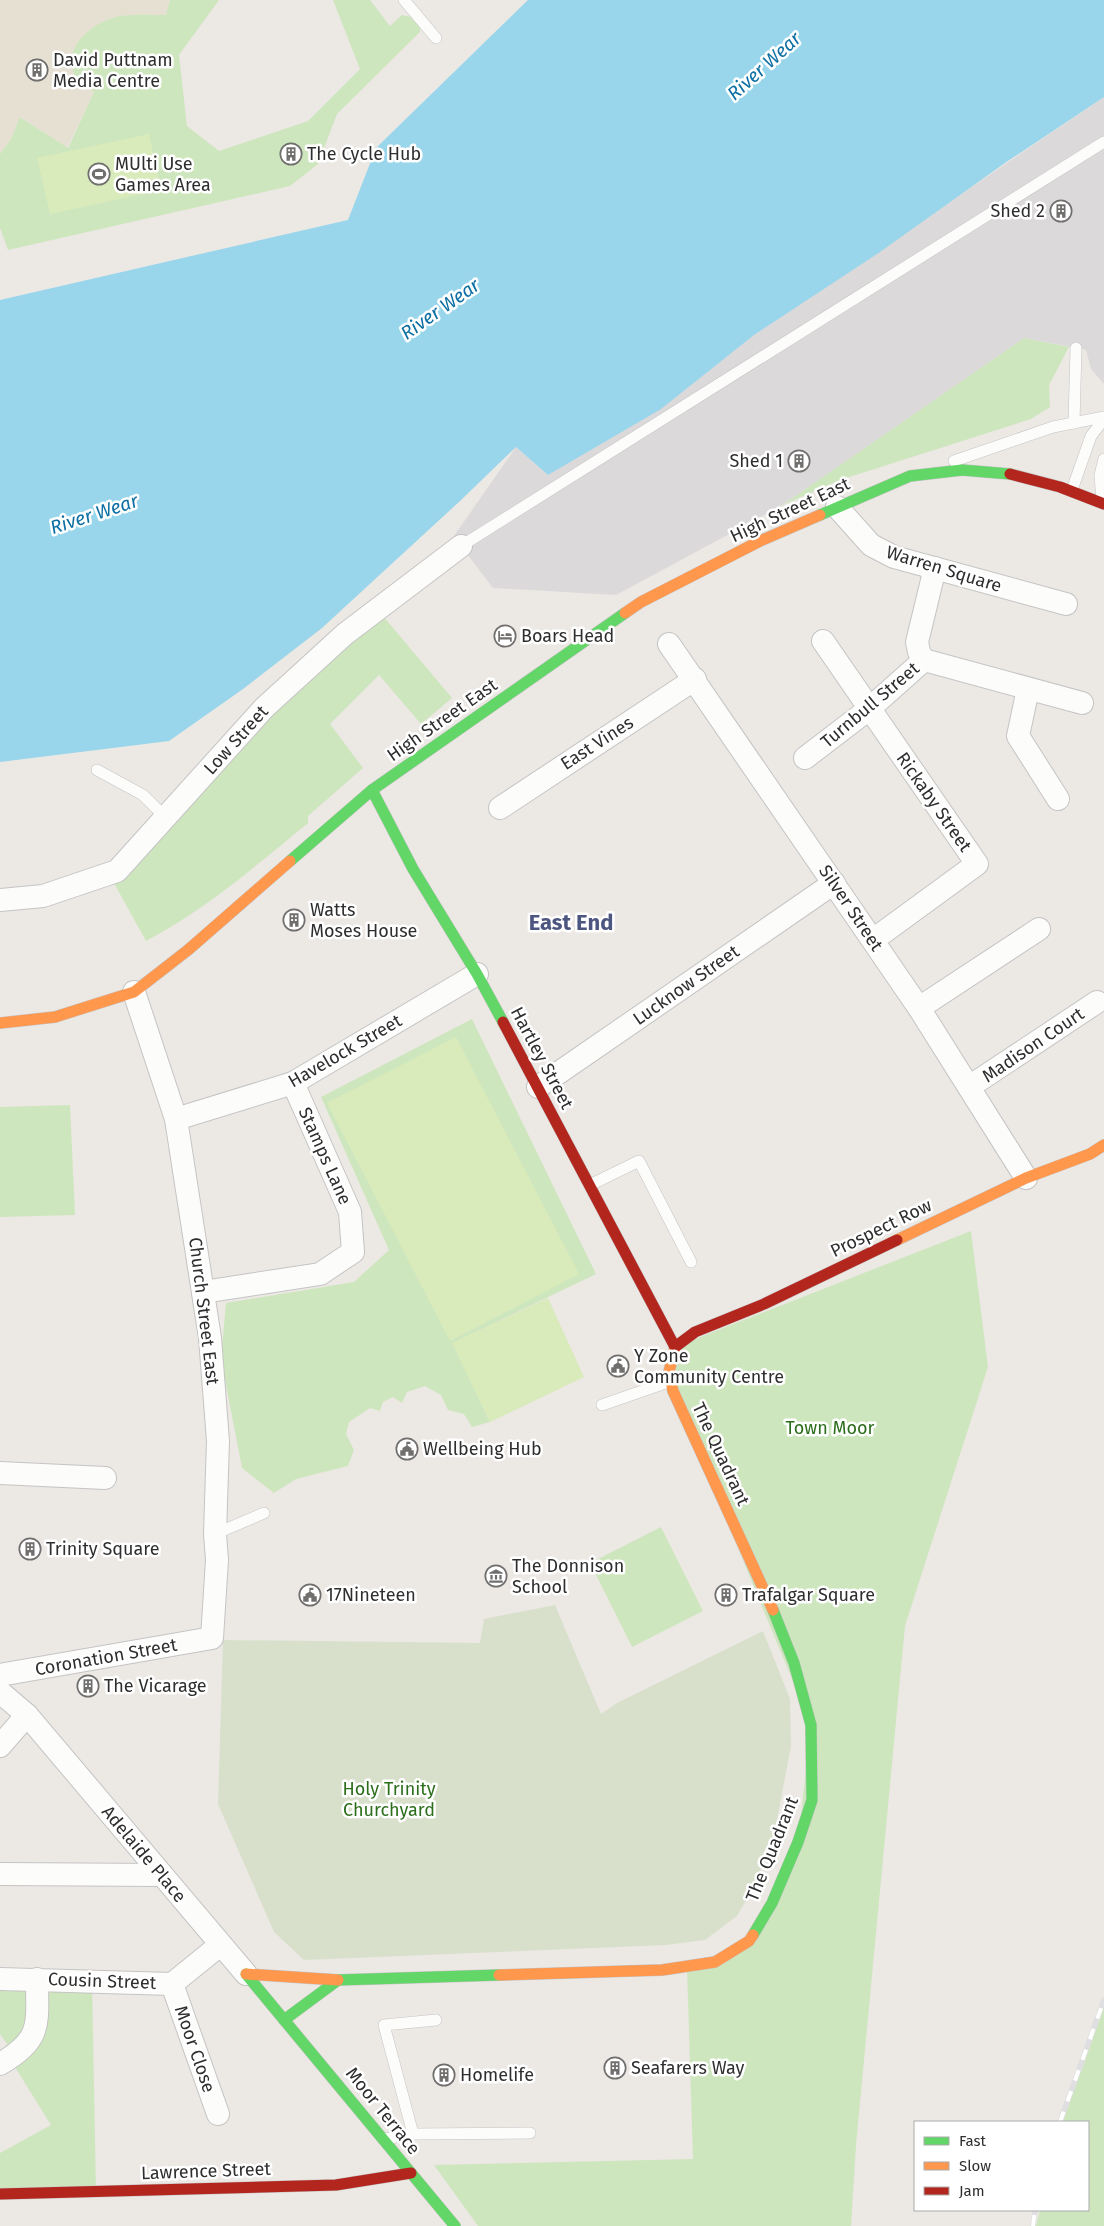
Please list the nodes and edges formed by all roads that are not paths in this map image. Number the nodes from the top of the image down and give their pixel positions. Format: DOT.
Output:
graph roads {
  1 [pos="404,0"];
  2 [pos="436,38"];
  3 [pos="1104,142"];
  4 [pos="1076,348"];
  5 [pos="1078,422"];
  6 [pos="1103,422"];
  7 [pos="1104,459"];
  8 [pos="910,476"];
  9 [pos="1072,490"];
  10 [pos="1103,503"];
  11 [pos="837,507"];
  12 [pos="461,546"];
  13 [pos="935,568"];
  14 [pos="1066,604"];
  15 [pos="823,641"];
  16 [pos="669,644"];
  17 [pos="924,660"];
  18 [pos="695,679"];
  19 [pos="1028,689"];
  20 [pos="1082,703"];
  21 [pos="869,709"];
  22 [pos="805,758"];
  23 [pos="97,770"];
  24 [pos="372,790"];
  25 [pos="1058,799"];
  26 [pos="500,808"];
  27 [pos="166,818"];
  28 [pos="834,883"];
  29 [pos="0,900"];
  30 [pos="1039,928"];
  31 [pos="873,940"];
  32 [pos="477,974"];
  33 [pos="134,992"];
  34 [pos="1097,1002"];
  35 [pos="919,1008"];
  36 [pos="0,1023"];
  37 [pos="293,1083"];
  38 [pos="538,1087"];
  39 [pos="969,1087"];
  40 [pos="176,1119"];
  41 [pos="1104,1145"];
  42 [pos="1026,1178"];
  43 [pos="590,1185"];
  44 [pos="691,1262"];
  45 [pos="203,1292"];
  46 [pos="675,1347"];
  47 [pos="671,1381"];
  48 [pos="602,1405"];
  49 [pos="0,1473"];
  50 [pos="105,1478"];
  51 [pos="264,1513"];
  52 [pos="215,1534"];
  53 [pos="212,1638"];
  54 [pos="0,1675"];
  55 [pos="0,1692"];
  56 [pos="27,1715"];
  57 [pos="0,1746"];
  58 [pos="0,1874"];
  59 [pos="162,1875"];
  60 [pos="220,1945"];
  61 [pos="246,1974"];
  62 [pos="0,1979"];
  63 [pos="36,1979"];
  64 [pos="338,1980"];
  65 [pos="172,1984"];
  66 [pos="284,2020"];
  67 [pos="436,2020"];
  68 [pos="0,2064"];
  69 [pos="218,2114"];
  70 [pos="530,2133"];
  71 [pos="413,2134"];
  72 [pos="384,2139"];
  73 [pos="411,2173"];
  74 [pos="0,2194"];
  75 [pos="455,2226"];
  1 -- 2 [label="lane"];
  3 -- 12 [label="lane"];
  4 -- 5 [label="lane"];
  5 -- 6 [label="lane"];
  5 -- 8 [label="lane"];
  6 -- 9 [label="lane"];
  7 -- 10 [label="lane"];
  8 -- 9 [label="street, High Street East"];
  8 -- 11 [label="street, High Street East"];
  9 -- 10 [label="street, High Street East"];
  11 -- 13 [label="street, Warren Square"];
  11 -- 24 [label="street, High Street East"];
  12 -- 27 [label="street, Low Street"];
  13 -- 14 [label="street, Warren Square"];
  13 -- 17 [label="street"];
  15 -- 21 [label="street"];
  16 -- 18 [label="street, Silver Street"];
  17 -- 19 [label="street, Turnbull Street"];
  17 -- 21 [label="street, Turnbull Street"];
  18 -- 26 [label="street, East Vines"];
  18 -- 28 [label="street, Silver Street"];
  19 -- 20 [label="street, Turnbull Street"];
  19 -- 25 [label="street"];
  21 -- 22 [label="street, Turnbull Street"];
  21 -- 31 [label="street, Rickaby Street"];
  23 -- 27 [label="lane"];
  24 -- 32 [label="street, Hartley Street"];
  24 -- 33 [label="street, High Street East"];
  27 -- 29 [label="street, Low Street"];
  28 -- 31 [label="street, Silver Street"];
  28 -- 38 [label="street, Lucknow Street"];
  30 -- 35 [label="street"];
  31 -- 35 [label="street, Silver Street"];
  32 -- 37 [label="street, Havelock Street"];
  32 -- 38 [label="street, Hartley Street"];
  33 -- 36 [label="street, High Street East"];
  33 -- 40 [label="street, Church Street East"];
  34 -- 39 [label="street, Madison Court"];
  35 -- 39 [label="street, Silver Street"];
  37 -- 40 [label="street, Havelock Street"];
  37 -- 45 [label="street, Stamps Lane"];
  38 -- 43 [label="street, Hartley Street"];
  39 -- 42 [label="street, Silver Street"];
  40 -- 45 [label="street, Church Street East"];
  41 -- 42 [label="street, Prospect Row"];
  42 -- 46 [label="street, Prospect Row"];
  43 -- 44 [label="lane"];
  43 -- 46 [label="street, Hartley Street"];
  45 -- 52 [label="street, Church Street East"];
  46 -- 47 [label="street, The Quadrant"];
  47 -- 48 [label="lane"];
  47 -- 64 [label="street, The Quadrant"];
  49 -- 50 [label="street"];
  51 -- 52 [label="lane"];
  52 -- 53 [label="street, Church Street East"];
  53 -- 54 [label="street, Coronation Street"];
  55 -- 56 [label="street, Adelaide Place"];
  56 -- 57 [label="street"];
  56 -- 59 [label="street, Adelaide Place"];
  58 -- 59 [label="street"];
  59 -- 60 [label="street, Adelaide Place"];
  60 -- 61 [label="street, Adelaide Place"];
  60 -- 65 [label="street, Cousin Street"];
  61 -- 64 [label="street, The Quadrant"];
  61 -- 66 [label="street, Adelaide Place"];
  62 -- 63 [label="street, Cousin Street"];
  63 -- 65 [label="street, Cousin Street"];
  63 -- 68 [label="street"];
  64 -- 66 [label="street"];
  65 -- 69 [label="street, Moor Close"];
  66 -- 72 [label="street, Moor Terrace"];
  67 -- 71 [label="lane"];
  70 -- 71 [label="lane"];
  71 -- 72 [label="lane"];
  72 -- 73 [label="street, Moor Terrace"];
  73 -- 74 [label="street, Lawrence Street"];
  73 -- 75 [label="street, Moor Terrace"];
}
